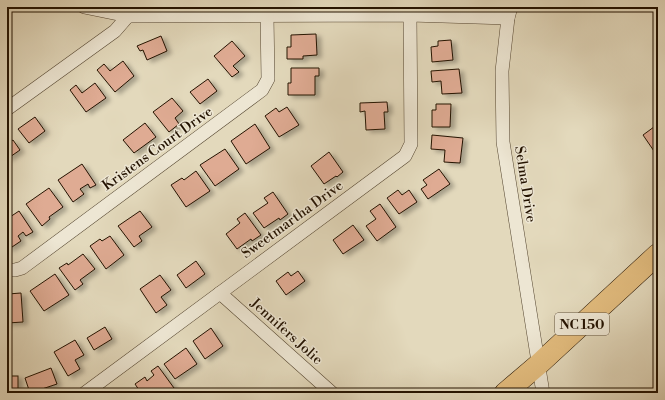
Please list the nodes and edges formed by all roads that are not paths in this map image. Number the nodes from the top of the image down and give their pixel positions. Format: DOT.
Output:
graph roads {
  1 [pos="84,7"];
  2 [pos="510,12"];
  3 [pos="128,16"];
  4 [pos="267,16"];
  5 [pos="410,16"];
  6 [pos="7,109"];
  7 [pos="658,254"];
  8 [pos="7,270"];
  9 [pos="220,293"];
  10 [pos="539,364"];
  11 [pos="85,393"];
  12 [pos="332,393"];
  13 [pos="505,393"];
  14 [pos="543,393"];
  1 -- 3 [label="street"];
  2 -- 5 [label="street"];
  2 -- 10 [label="street, Selma Drive"];
  3 -- 4 [label="street"];
  3 -- 6 [label="street"];
  4 -- 5 [label="street"];
  4 -- 8 [label="street, Kristens Court Drive"];
  5 -- 9 [label="street, Sweetmartha Drive"];
  7 -- 10 [label="main road, NC 150"];
  9 -- 11 [label="street, Sweetmartha Drive"];
  9 -- 12 [label="street, Jennifers Jolie"];
  10 -- 13 [label="main road, NC 150"];
  10 -- 14 [label="street, Selma Drive"];
}
